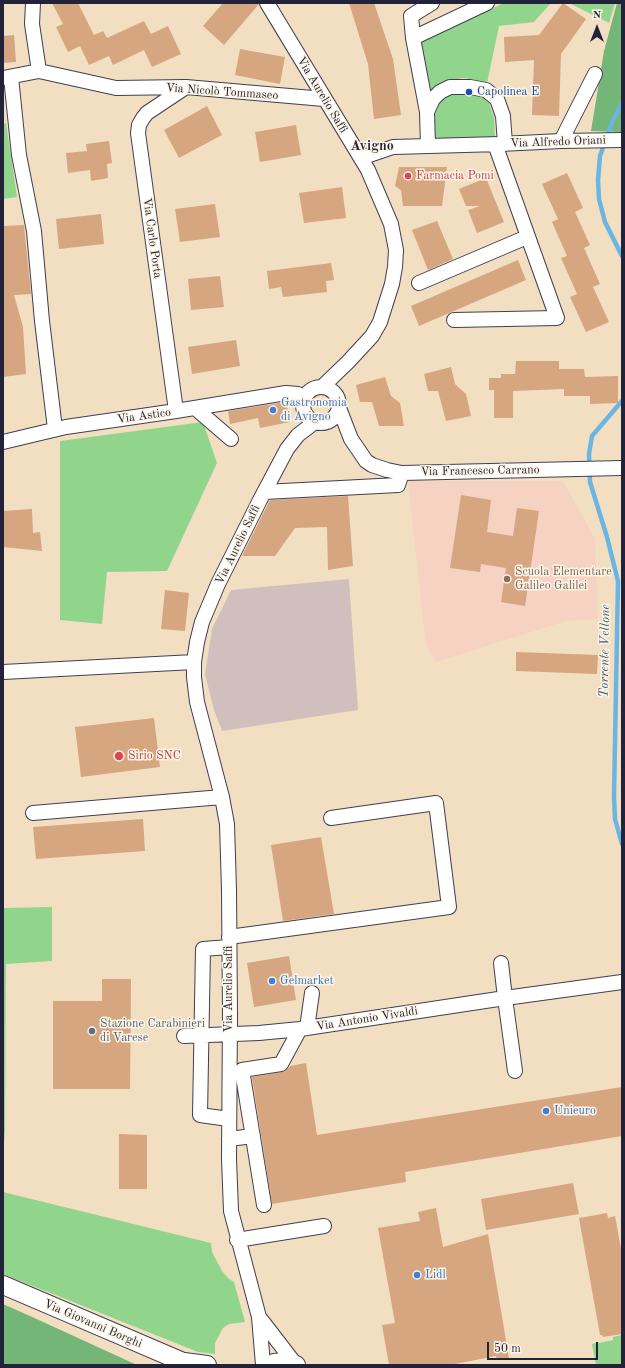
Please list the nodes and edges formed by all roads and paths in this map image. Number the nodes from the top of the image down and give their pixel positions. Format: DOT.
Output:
graph roads {
  1 [pos="32,3"];
  2 [pos="267,3"];
  3 [pos="432,3"];
  4 [pos="487,3"];
  5 [pos="413,38"];
  6 [pos="39,70"];
  7 [pos="596,74"];
  8 [pos="7,78"];
  9 [pos="186,87"];
  10 [pos="324,99"];
  11 [pos="426,112"];
  12 [pos="621,140"];
  13 [pos="561,141"];
  14 [pos="500,144"];
  15 [pos="428,146"];
  16 [pos="360,158"];
  17 [pos="527,237"];
  18 [pos="419,283"];
  19 [pos="454,320"];
  20 [pos="348,362"];
  21 [pos="319,388"];
  22 [pos="286,393"];
  23 [pos="338,402"];
  24 [pos="304,406"];
  25 [pos="195,408"];
  26 [pos="176,411"];
  27 [pos="318,422"];
  28 [pos="55,429"];
  29 [pos="298,435"];
  30 [pos="231,439"];
  31 [pos="351,439"];
  32 [pos="3,442"];
  33 [pos="622,468"];
  34 [pos="402,473"];
  35 [pos="264,492"];
  36 [pos="194,662"];
  37 [pos="3,672"];
  38 [pos="222,797"];
  39 [pos="33,813"];
  40 [pos="331,818"];
  41 [pos="229,942"];
  42 [pos="501,963"];
  43 [pos="622,982"];
  44 [pos="312,993"];
  45 [pos="504,998"];
  46 [pos="303,1029"];
  47 [pos="202,1035"];
  48 [pos="230,1035"];
  49 [pos="184,1036"];
  50 [pos="515,1071"];
  51 [pos="229,1119"];
  52 [pos="253,1136"];
  53 [pos="229,1139"];
  54 [pos="264,1205"];
  55 [pos="324,1226"];
  56 [pos="237,1240"];
  57 [pos="3,1285"];
  58 [pos="259,1317"];
  59 [pos="187,1363"];
  60 [pos="207,1365"];
  61 [pos="263,1365"];
  62 [pos="269,1365"];
  63 [pos="296,1365"];
  1 -- 6 [label="street"];
  2 -- 10 [label="street, Via Aurelio Saffi"];
  3 -- 5 [label="street"];
  4 -- 5 [label="street"];
  5 -- 11 [label="street"];
  6 -- 8 [label="street, Via Nicolò Tommaseo"];
  6 -- 9 [label="street, Via Nicolò Tommaseo"];
  7 -- 13 [label="street"];
  8 -- 28 [label="street"];
  9 -- 10 [label="street, Via Nicolò Tommaseo"];
  9 -- 26 [label="street, Via Carlo Porta"];
  10 -- 16 [label="street, Via Aurelio Saffi"];
  11 -- 14 [label="street"];
  11 -- 15 [label="street"];
  12 -- 13 [label="street, Via Alfredo Oriani"];
  13 -- 14 [label="street, Via Alfredo Oriani"];
  14 -- 15 [label="street, Via Alfredo Oriani"];
  14 -- 17 [label="street, Via Alfredo Oriani"];
  15 -- 16 [label="street, Via Alfredo Oriani"];
  16 -- 20 [label="street, Via Aurelio Saffi"];
  17 -- 18 [label="street"];
  17 -- 19 [label="street, Via Alfredo Oriani"];
  20 -- 21 [label="street, Via Aurelio Saffi"];
  20 -- 23 [label="street, Via Aurelio Saffi"];
  21 -- 22 [label="street, Via Astico"];
  21 -- 23 [label="street"];
  21 -- 24 [label="street, Via Aurelio Saffi"];
  22 -- 24 [label="street"];
  22 -- 25 [label="street, Via Astico"];
  23 -- 27 [label="street, Via Aurelio Saffi"];
  23 -- 31 [label="street, Via Francesco Carrano"];
  24 -- 27 [label="street"];
  24 -- 29 [label="street, Via Aurelio Saffi"];
  25 -- 26 [label="street, Via Astico"];
  25 -- 30 [label="street"];
  26 -- 28 [label="street, Via Astico"];
  27 -- 29 [label="street, Via Aurelio Saffi"];
  27 -- 31 [label="street, Via Francesco Carrano"];
  28 -- 32 [label="street, Via Astico"];
  29 -- 35 [label="street, Via Aurelio Saffi"];
  31 -- 34 [label="street, Via Francesco Carrano"];
  33 -- 34 [label="street, Via Francesco Carrano"];
  34 -- 35 [label="street"];
  35 -- 36 [label="street, Via Aurelio Saffi"];
  36 -- 37 [label="street"];
  36 -- 38 [label="street, Via Aurelio Saffi"];
  38 -- 39 [label="street"];
  38 -- 41 [label="street, Via Aurelio Saffi"];
  40 -- 41 [label="street"];
  41 -- 47 [label="street"];
  41 -- 48 [label="street, Via Aurelio Saffi"];
  42 -- 45 [label="street"];
  43 -- 45 [label="street, Via Antonio Vivaldi"];
  44 -- 46 [label="street"];
  45 -- 46 [label="street, Via Antonio Vivaldi"];
  45 -- 50 [label="street"];
  46 -- 48 [label="street, Via Antonio Vivaldi"];
  46 -- 52 [label="street"];
  47 -- 48 [label="street, Via Antonio Vivaldi"];
  47 -- 49 [label="street, Via Antonio Vivaldi"];
  47 -- 51 [label="street"];
  48 -- 51 [label="street, Via Aurelio Saffi"];
  51 -- 53 [label="street, Via Aurelio Saffi"];
  52 -- 53 [label="street"];
  52 -- 54 [label="street"];
  53 -- 56 [label="street, Via Aurelio Saffi"];
  55 -- 56 [label="street"];
  56 -- 58 [label="street, Via Aurelio Saffi"];
  57 -- 59 [label="main road, Via Giovanni Borghi"];
  58 -- 61 [label="street, Via Aurelio Saffi"];
  58 -- 63 [label="street, Via Aurelio Saffi"];
  59 -- 60 [label="main road, Via Giovanni Borghi"];
  62 -- 63 [label="main road"];
}
